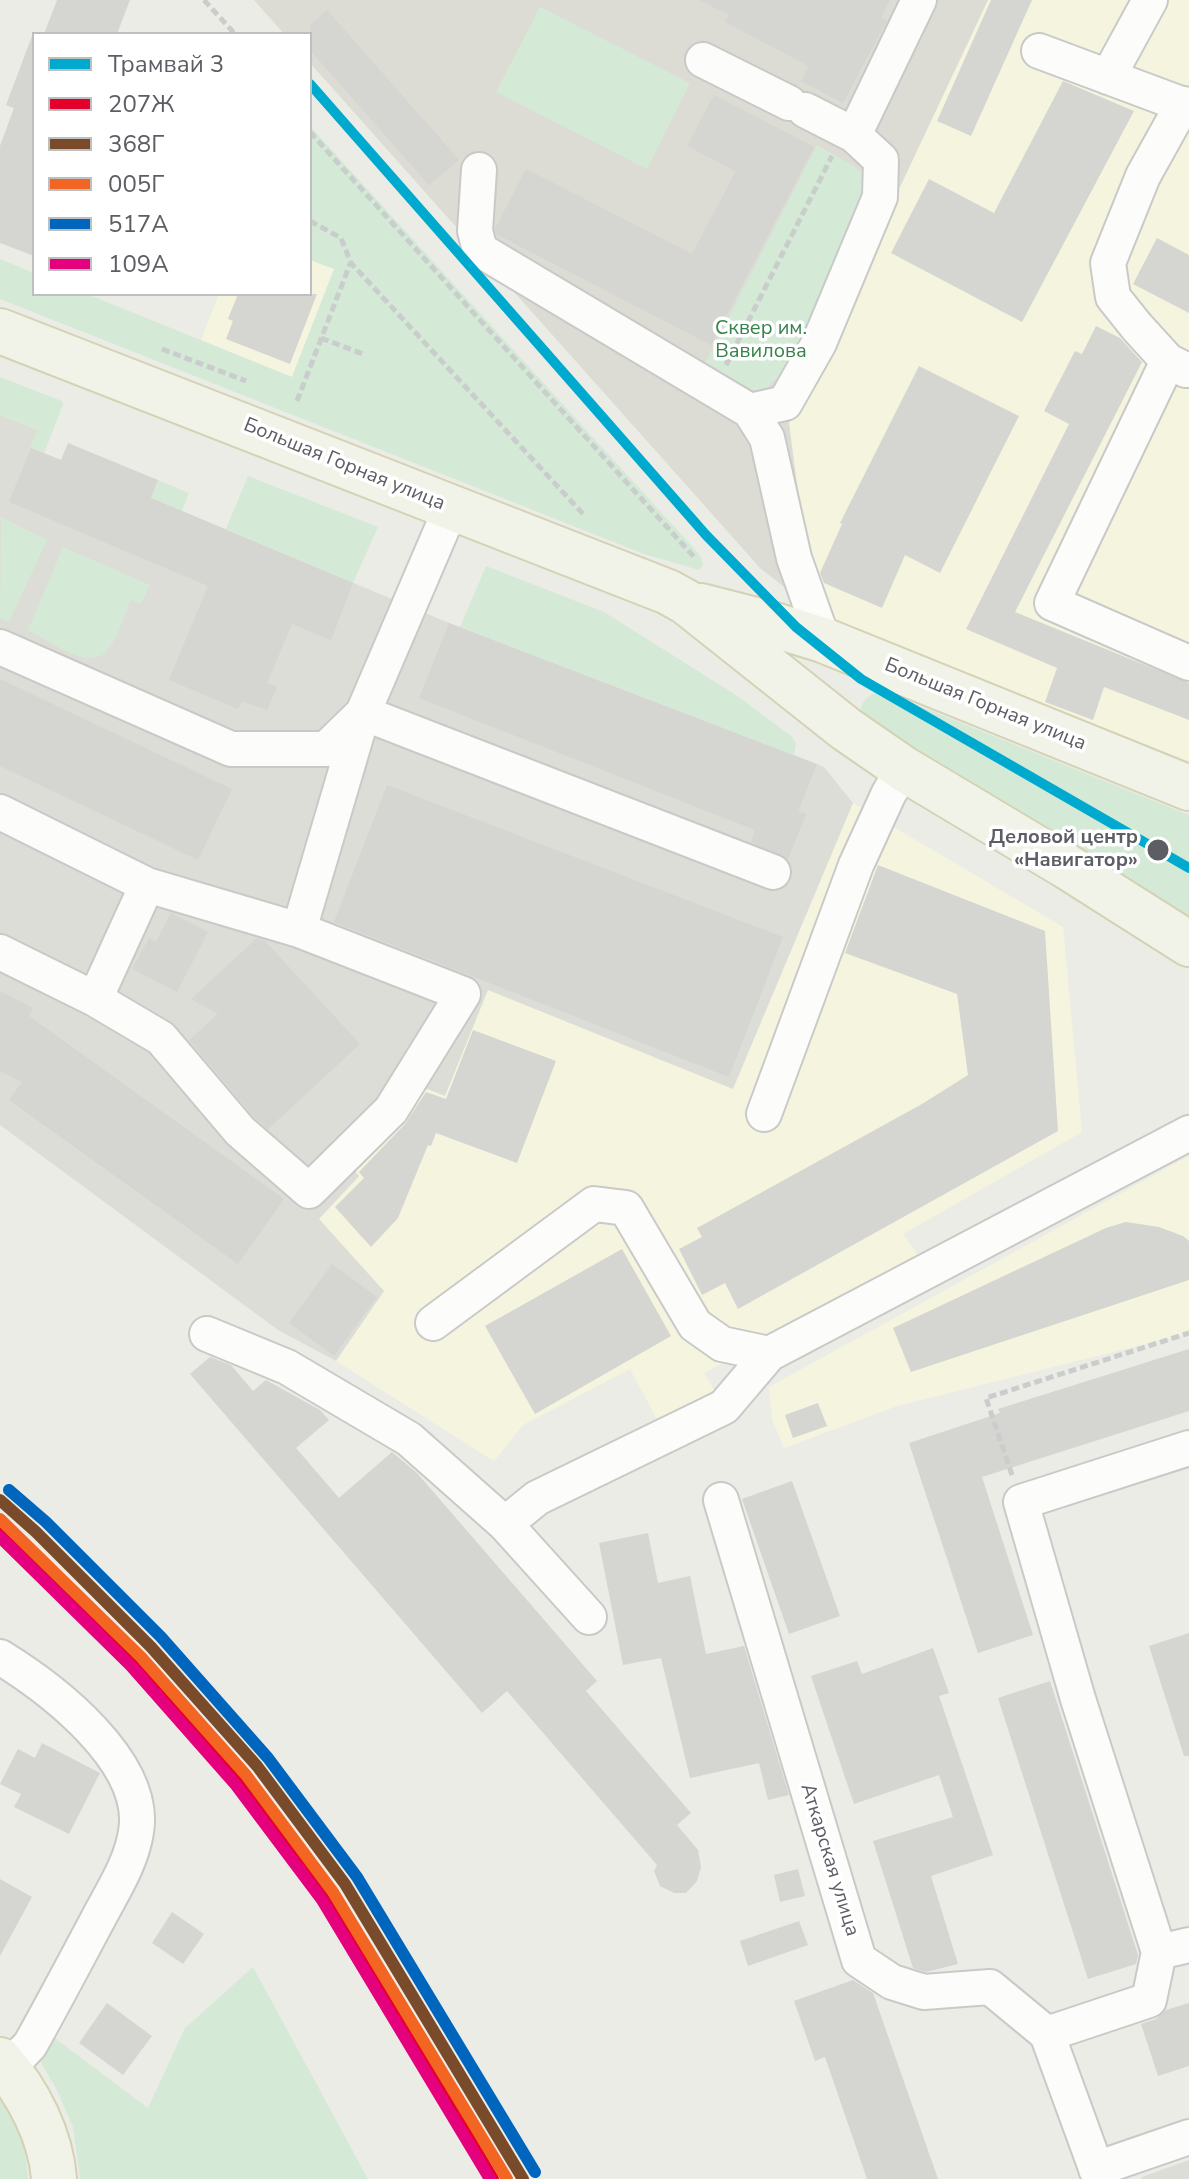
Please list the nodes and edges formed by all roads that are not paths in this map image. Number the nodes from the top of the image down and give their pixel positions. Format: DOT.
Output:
graph roads {
  1 [pos="919,0"];
  2 [pos="1150,0"];
  3 [pos="1039,51"];
  4 [pos="703,60"];
  5 [pos="1108,77"];
  6 [pos="1186,105"];
  7 [pos="850,133"];
  8 [pos="479,170"];
  9 [pos="0,331"];
  10 [pos="1178,366"];
  11 [pos="750,411"];
  12 [pos="451,508"];
  13 [pos="686,602"];
  14 [pos="823,640"];
  15 [pos="0,647"];
  16 [pos="1189,663"];
  17 [pos="888,666"];
  18 [pos="363,713"];
  19 [pos="846,729"];
  20 [pos="904,769"];
  21 [pos="1189,788"];
  22 [pos="0,812"];
  23 [pos="773,872"];
  24 [pos="147,885"];
  25 [pos="299,930"];
  26 [pos="1189,944"];
  27 [pos="0,952"];
  28 [pos="95,999"];
  29 [pos="764,1114"];
  30 [pos="1189,1133"];
  31 [pos="433,1323"];
  32 [pos="207,1334"];
  33 [pos="769,1354"];
  34 [pos="1189,1448"];
  35 [pos="721,1500"];
  36 [pos="505,1524"];
  37 [pos="589,1617"];
  38 [pos="0,1657"];
  39 [pos="1174,1948"];
  40 [pos="1047,2034"];
  41 [pos="4,2064"];
  42 [pos="1189,2137"];
  43 [pos="1098,2174"];
  44 [pos="54,2179"];
  1 -- 7 [label="street"];
  2 -- 5 [label="street"];
  3 -- 5 [label="street"];
  4 -- 7 [label="street"];
  5 -- 6 [label="street"];
  6 -- 10 [label="street"];
  7 -- 11 [label="street"];
  8 -- 11 [label="street"];
  9 -- 12 [label="main road, Большая Горная улица"];
  10 -- 16 [label="street"];
  11 -- 14 [label="street"];
  12 -- 13 [label="main road, Большая Горная улица"];
  12 -- 18 [label="street"];
  13 -- 14 [label="main road, Большая Горная улица"];
  13 -- 19 [label="main road, Большая Горная улица"];
  14 -- 17 [label="main road, Большая Горная улица"];
  15 -- 18 [label="street"];
  17 -- 19 [label="main road"];
  17 -- 21 [label="main road, Большая Горная улица"];
  18 -- 23 [label="street"];
  18 -- 25 [label="street"];
  19 -- 20 [label="main road, Большая Горная улица"];
  20 -- 26 [label="main road, Большая Горная улица"];
  20 -- 29 [label="street"];
  22 -- 24 [label="street"];
  24 -- 25 [label="street"];
  24 -- 28 [label="street"];
  25 -- 28 [label="street"];
  27 -- 28 [label="street"];
  30 -- 33 [label="street"];
  31 -- 33 [label="street"];
  32 -- 36 [label="street"];
  33 -- 36 [label="street"];
  34 -- 39 [label="street"];
  35 -- 40 [label="street, Аткарская улица"];
  36 -- 37 [label="street"];
  38 -- 41 [label="street"];
  39 -- 40 [label="street"];
  40 -- 43 [label="street"];
  41 -- 44 [label="main road"];
  42 -- 43 [label="street"];
}
